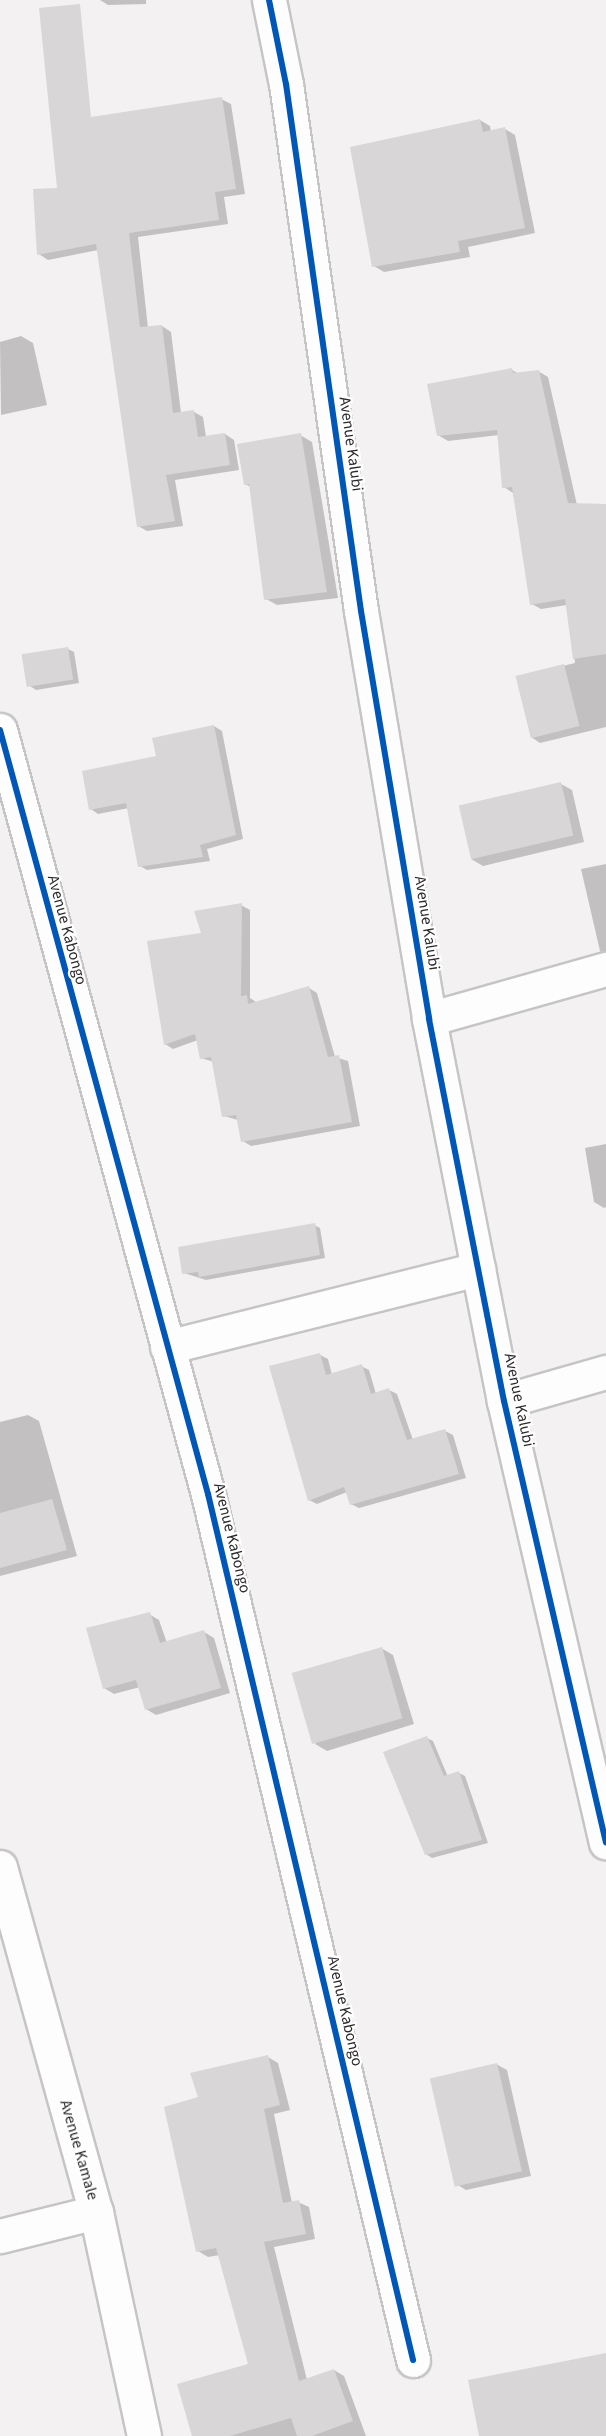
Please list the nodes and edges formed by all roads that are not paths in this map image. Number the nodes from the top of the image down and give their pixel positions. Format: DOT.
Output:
graph roads {
  1 [pos="269,0"];
  2 [pos="0,730"];
  3 [pos="606,969"];
  4 [pos="429,1019"];
  5 [pos="478,1269"];
  6 [pos="167,1347"];
  7 [pos="606,1372"];
  8 [pos="504,1401"];
  9 [pos="592,1719"];
  10 [pos="606,1842"];
  11 [pos="0,1867"];
  12 [pos="96,2212"];
  13 [pos="0,2236"];
  14 [pos="413,2360"];
  15 [pos="144,2436"];
  1 -- 4 [label="street, Avenue Kalubi"];
  2 -- 6 [label="street, Avenue Kabongo"];
  3 -- 4 [label="street"];
  4 -- 5 [label="street, Avenue Kalubi"];
  5 -- 6 [label="street"];
  5 -- 8 [label="street, Avenue Kalubi"];
  6 -- 14 [label="street, Avenue Kabongo"];
  7 -- 8 [label="street"];
  8 -- 9 [label="street, Avenue Kalubi"];
  9 -- 10 [label="street, Avenue Kalubi"];
  11 -- 12 [label="street, Avenue Kamale"];
  12 -- 13 [label="street"];
  12 -- 15 [label="street, Avenue Kamale"];
}
